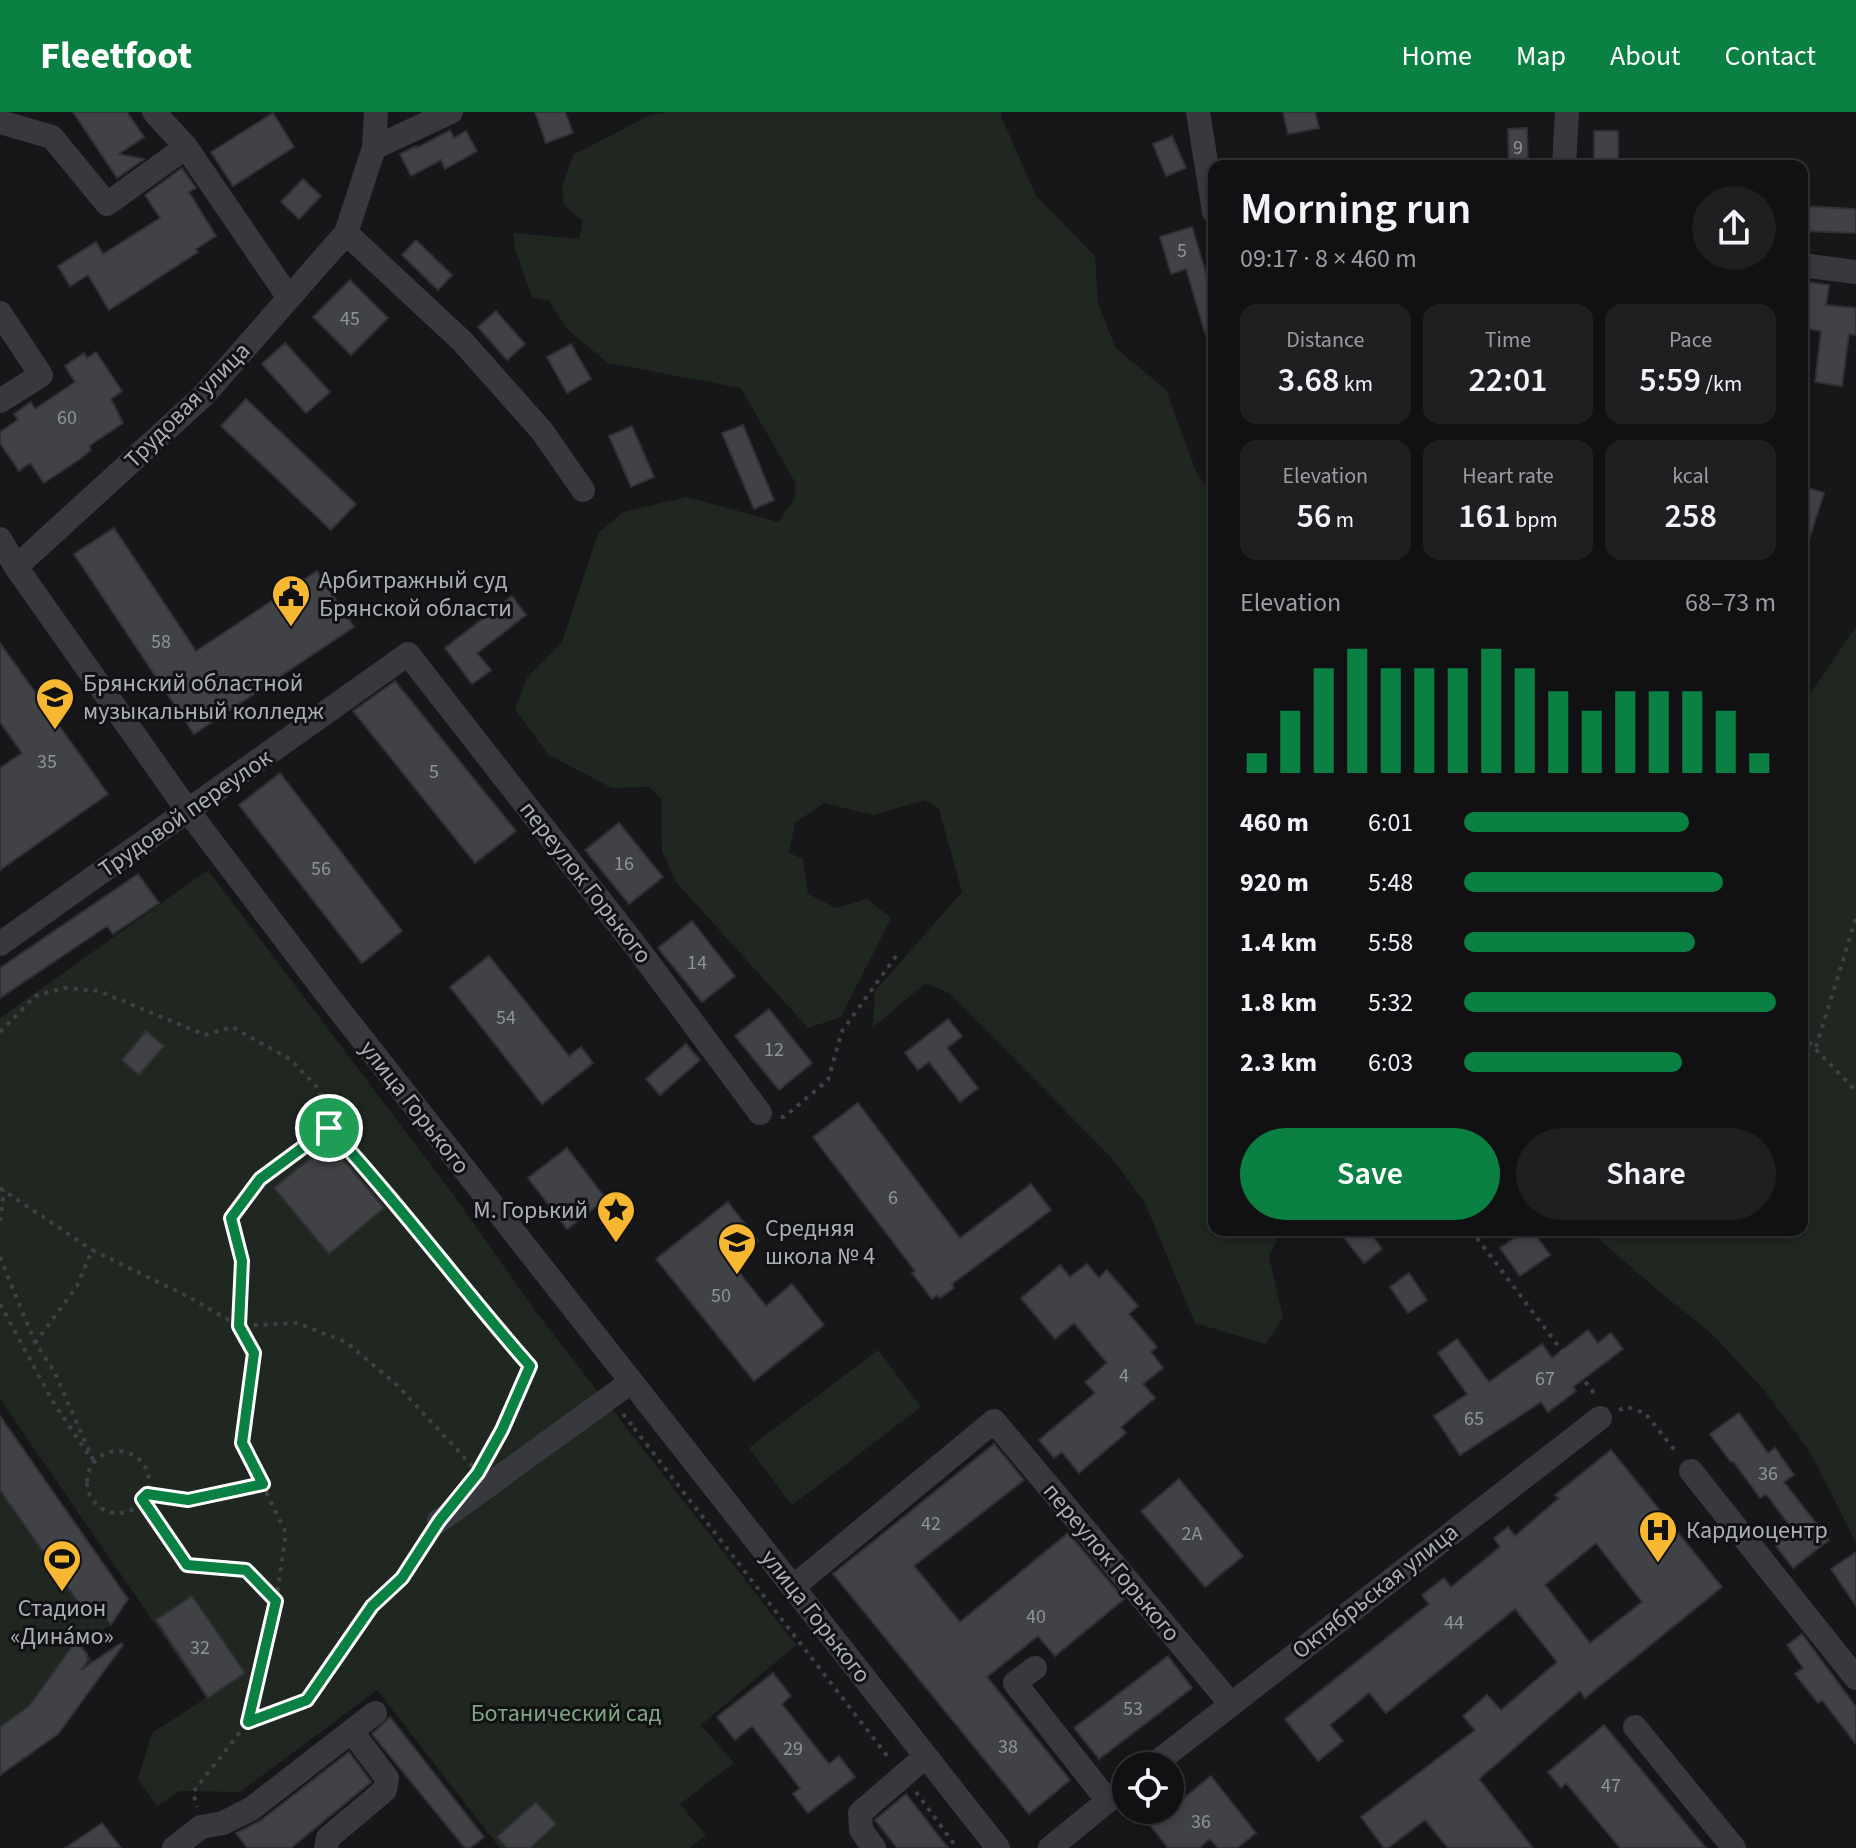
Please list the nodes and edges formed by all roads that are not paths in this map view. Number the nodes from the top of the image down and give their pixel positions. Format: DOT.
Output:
graph roads {
  1 [pos="154,112"];
  2 [pos="376,112"];
  3 [pos="451,112"];
  4 [pos="1198,112"];
  5 [pos="1567,112"];
  6 [pos="0,122"];
  7 [pos="186,147"];
  8 [pos="374,148"];
  9 [pos="1564,160"];
  10 [pos="1208,174"];
  11 [pos="346,233"];
  12 [pos="1808,266"];
  13 [pos="1856,272"];
  14 [pos="289,298"];
  15 [pos="0,313"];
  16 [pos="0,401"];
  17 [pos="583,490"];
  18 [pos="0,539"];
  19 [pos="16,567"];
  20 [pos="408,654"];
  21 [pos="188,811"];
  22 [pos="0,944"];
  23 [pos="760,1113"];
  24 [pos="631,1382"];
  25 [pos="1605,1416"];
  26 [pos="1691,1471"];
  27 [pos="439,1521"];
  28 [pos="793,1587"];
  29 [pos="1035,1668"];
  30 [pos="1856,1678"];
  31 [pos="1230,1703"];
  32 [pos="375,1713"];
  33 [pos="1635,1727"];
  34 [pos="352,1732"];
  35 [pos="1169,1752"];
  36 [pos="926,1756"];
  37 [pos="1112,1789"];
  38 [pos="1112,1798"];
  39 [pos="174,1848"];
  40 [pos="326,1848"];
  41 [pos="874,1848"];
  42 [pos="998,1848"];
  43 [pos="1050,1848"];
  44 [pos="1734,1848"];
  1 -- 7 [label="street"];
  2 -- 8 [label="street, Трудовая улица"];
  3 -- 8 [label="street"];
  4 -- 10 [label="street"];
  5 -- 9 [label="street"];
  6 -- 7 [label="street"];
  7 -- 14 [label="street"];
  8 -- 11 [label="street, Трудовая улица"];
  11 -- 14 [label="street, Трудовая улица"];
  11 -- 17 [label="street"];
  12 -- 13 [label="street"];
  14 -- 19 [label="street, Трудовая улица"];
  15 -- 16 [label="street"];
  18 -- 19 [label="street, улица Горького"];
  19 -- 21 [label="street, улица Горького"];
  20 -- 21 [label="street, Трудовой переулок"];
  20 -- 23 [label="street, переулок Горького"];
  21 -- 22 [label="street, Трудовой переулок"];
  21 -- 24 [label="street, улица Горького"];
  24 -- 27 [label="street"];
  24 -- 28 [label="street, улица Горького"];
  25 -- 31 [label="street, Октябрьская улица"];
  26 -- 30 [label="street"];
  28 -- 31 [label="street, переулок Горького"];
  28 -- 36 [label="street, улица Горького"];
  29 -- 37 [label="street"];
  31 -- 35 [label="street, Октябрьская улица"];
  32 -- 34 [label="street"];
  33 -- 44 [label="street"];
  34 -- 39 [label="street"];
  34 -- 40 [label="street"];
  36 -- 41 [label="street"];
  36 -- 42 [label="street, улица Горького"];
  38 -- 43 [label="street"];
}
